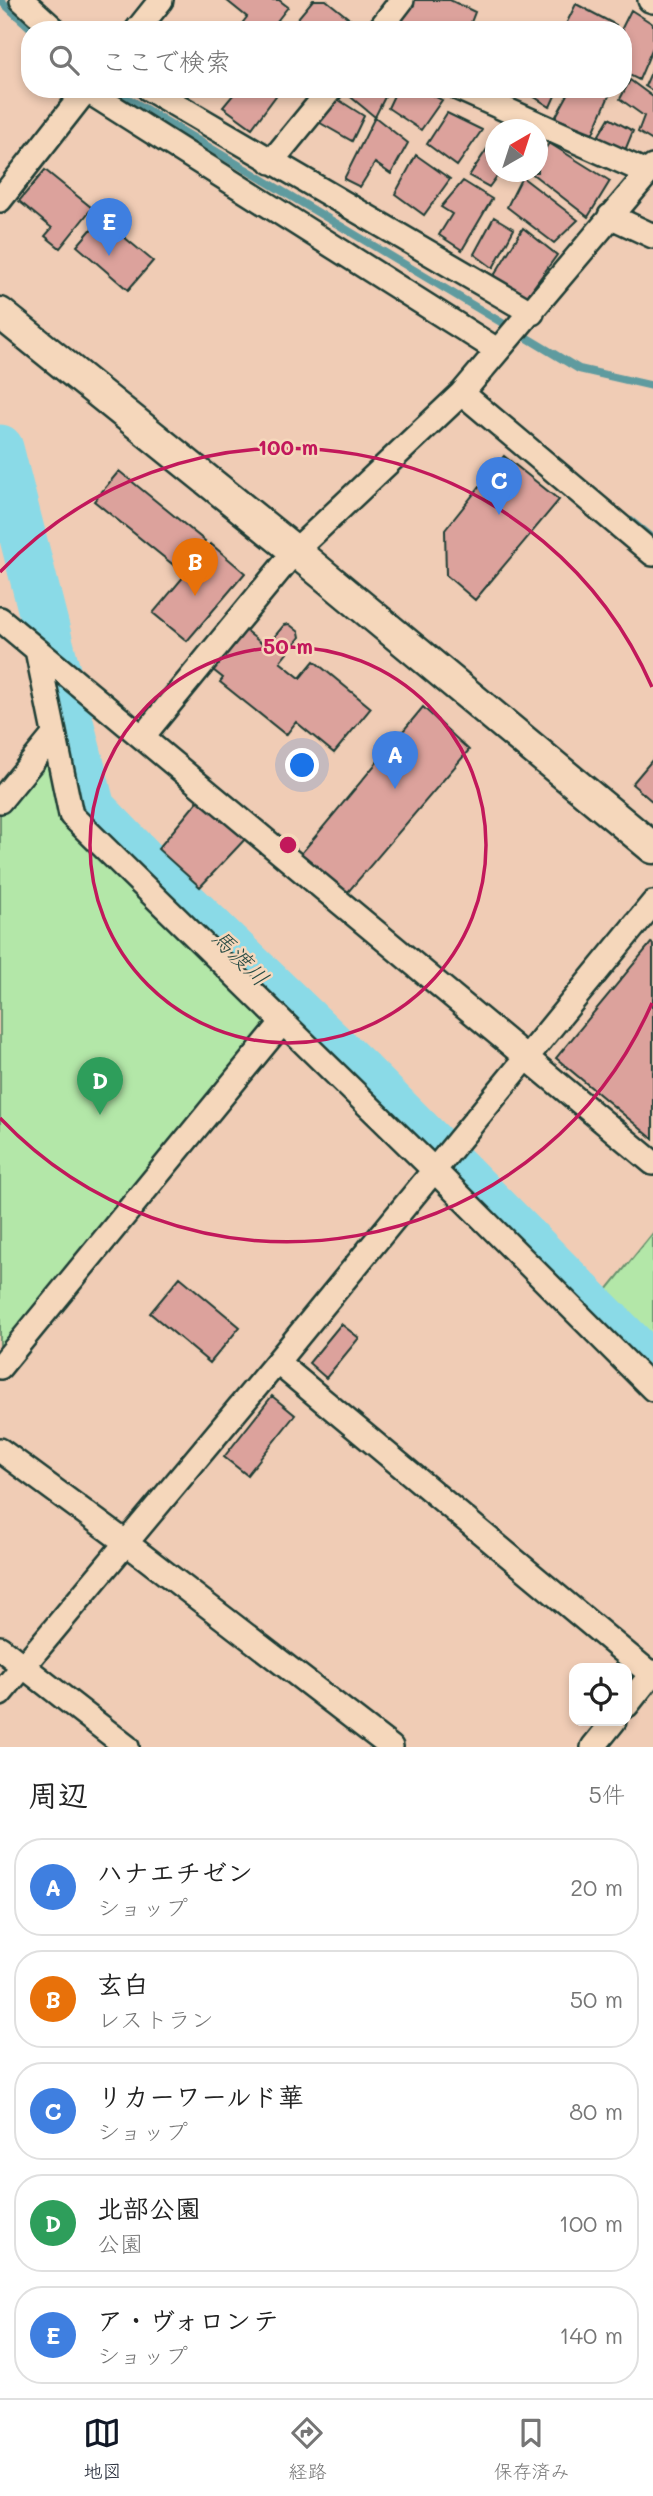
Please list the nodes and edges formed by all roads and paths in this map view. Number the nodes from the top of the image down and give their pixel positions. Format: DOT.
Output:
graph roads {
  1 [pos="22,0"];
  2 [pos="161,0"];
  3 [pos="402,0"];
  4 [pos="45,21"];
  5 [pos="144,21"];
  6 [pos="386,21"];
  7 [pos="81,98"];
  8 [pos="100,98"];
  9 [pos="164,98"];
  10 [pos="324,98"];
  11 [pos="481,98"];
  12 [pos="271,162"];
  13 [pos="650,170"];
  14 [pos="0,200"];
  15 [pos="610,216"];
  16 [pos="653,236"];
  17 [pos="0,313"];
  18 [pos="532,313"];
  19 [pos="497,350"];
  20 [pos="462,393"];
  21 [pos="295,551"];
  22 [pos="653,554"];
  23 [pos="0,619"];
  24 [pos="37,650"];
  25 [pos="54,735"];
  26 [pos="143,736"];
  27 [pos="0,801"];
  28 [pos="653,848"];
  29 [pos="653,903"];
  30 [pos="282,1023"];
  31 [pos="527,1059"];
  32 [pos="653,1163"];
  33 [pos="434,1170"];
  34 [pos="277,1362"];
  35 [pos="0,1367"];
  36 [pos="653,1389"];
  37 [pos="0,1450"];
  38 [pos="125,1542"];
  39 [pos="0,1648"];
  40 [pos="23,1666"];
  41 [pos="652,1674"];
  42 [pos="0,1694"];
  43 [pos="632,1699"];
  44 [pos="610,1726"];
  45 [pos="127,1747"];
  46 [pos="391,1747"];
  47 [pos="593,1747"];
  1 -- 4 [label="street"];
  2 -- 5 [label="street"];
  3 -- 6 [label="street"];
  7 -- 14 [label="street"];
  8 -- 19 [label="street"];
  9 -- 12 [label="street"];
  10 -- 12 [label="street"];
  11 -- 13 [label="street"];
  12 -- 18 [label="street"];
  13 -- 15 [label="street"];
  15 -- 16 [label="street"];
  15 -- 18 [label="street"];
  17 -- 21 [label="street"];
  18 -- 19 [label="street"];
  19 -- 20 [label="street"];
  20 -- 21 [label="street"];
  20 -- 22 [label="street"];
  21 -- 26 [label="street"];
  21 -- 28 [label="street"];
  23 -- 24 [label="street"];
  24 -- 25 [label="street"];
  24 -- 26 [label="street"];
  25 -- 27 [label="street"];
  25 -- 30 [label="street"];
  26 -- 31 [label="street"];
  29 -- 31 [label="street"];
  30 -- 33 [label="street"];
  30 -- 35 [label="street"];
  31 -- 32 [label="street"];
  31 -- 33 [label="street"];
  33 -- 34 [label="street"];
  33 -- 36 [label="street"];
  34 -- 38 [label="street"];
  34 -- 41 [label="street"];
  37 -- 38 [label="street"];
  38 -- 40 [label="street"];
  38 -- 46 [label="street"];
  39 -- 40 [label="street"];
  40 -- 42 [label="street"];
  40 -- 45 [label="street"];
  41 -- 43 [label="street"];
  44 -- 47 [label="street"];
}
